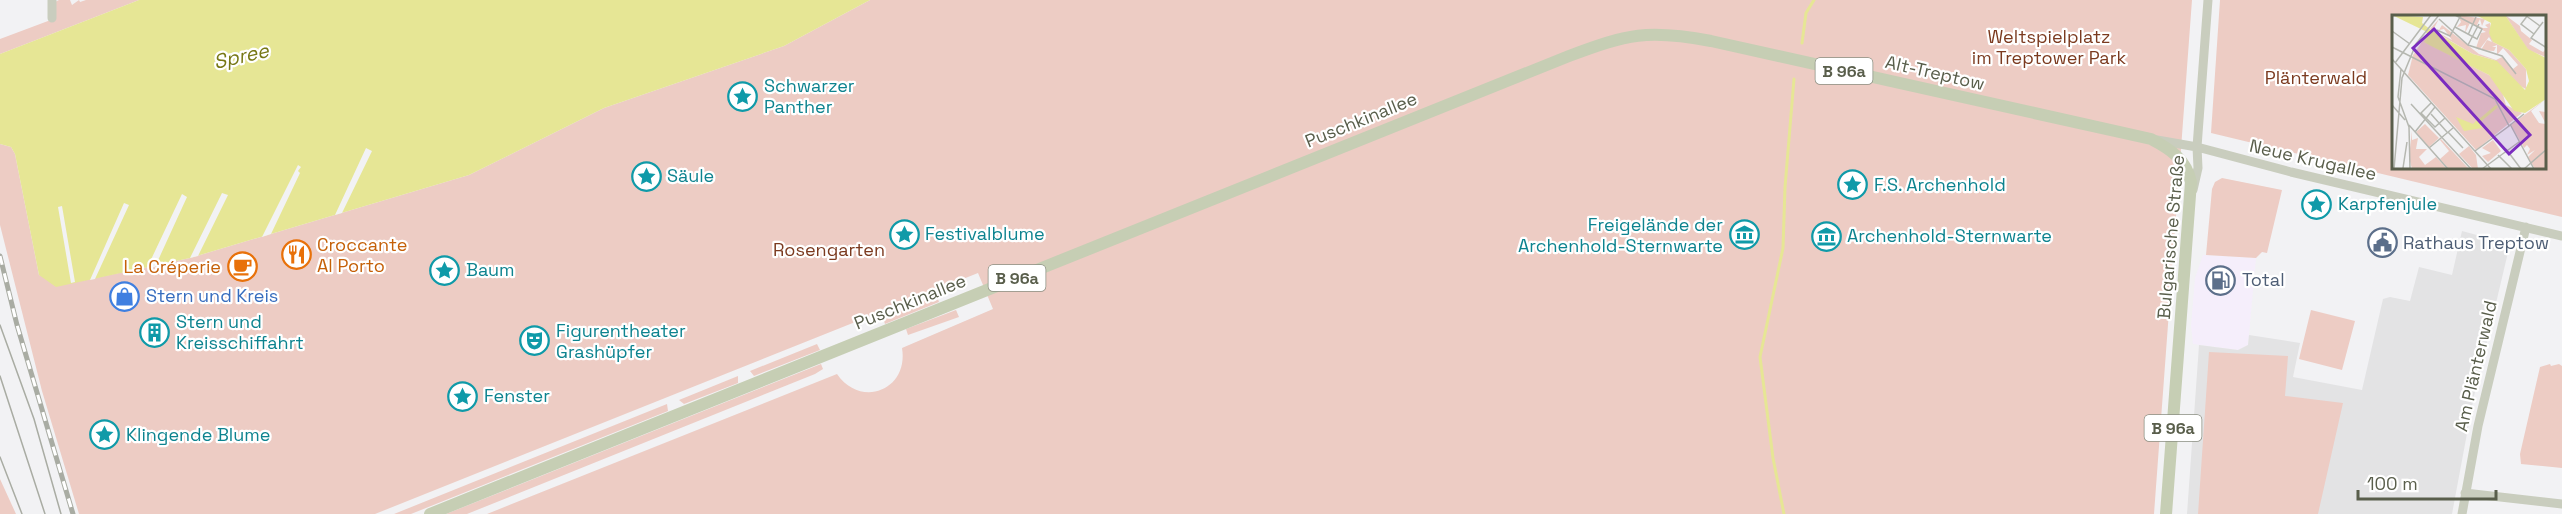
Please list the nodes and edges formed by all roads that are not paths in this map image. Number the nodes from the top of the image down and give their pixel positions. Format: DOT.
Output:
graph roads {
  1 [pos="51,0"];
  2 [pos="2208,0"];
  3 [pos="52,18"];
  4 [pos="1604,43"];
  5 [pos="2151,139"];
  6 [pos="2197,147"];
  7 [pos="2190,201"];
  8 [pos="2526,227"];
  9 [pos="2562,236"];
  10 [pos="2465,494"];
  11 [pos="2562,504"];
  12 [pos="430,514"];
  13 [pos="2166,514"];
  14 [pos="2462,514"];
  1 -- 3 [label="street"];
  2 -- 6 [label="street, Bulgarische Straße"];
  4 -- 5 [label="main road, Alt-Treptow / B 96a"];
  4 -- 12 [label="main road, Puschkinallee / B 96a"];
  5 -- 6 [label="street, Alt-Treptow"];
  5 -- 7 [label="main road, Alt-Treptow / B 96a"];
  6 -- 7 [label="street, Bulgarische Straße"];
  6 -- 8 [label="street, Neue Krugallee"];
  7 -- 13 [label="main road, Bulgarische Straße / B 96a"];
  8 -- 9 [label="street, Neue Krugallee"];
  8 -- 10 [label="street, Am Plänterwald"];
  10 -- 11 [label="street"];
  10 -- 14 [label="street, Am Plänterwald"];
}
